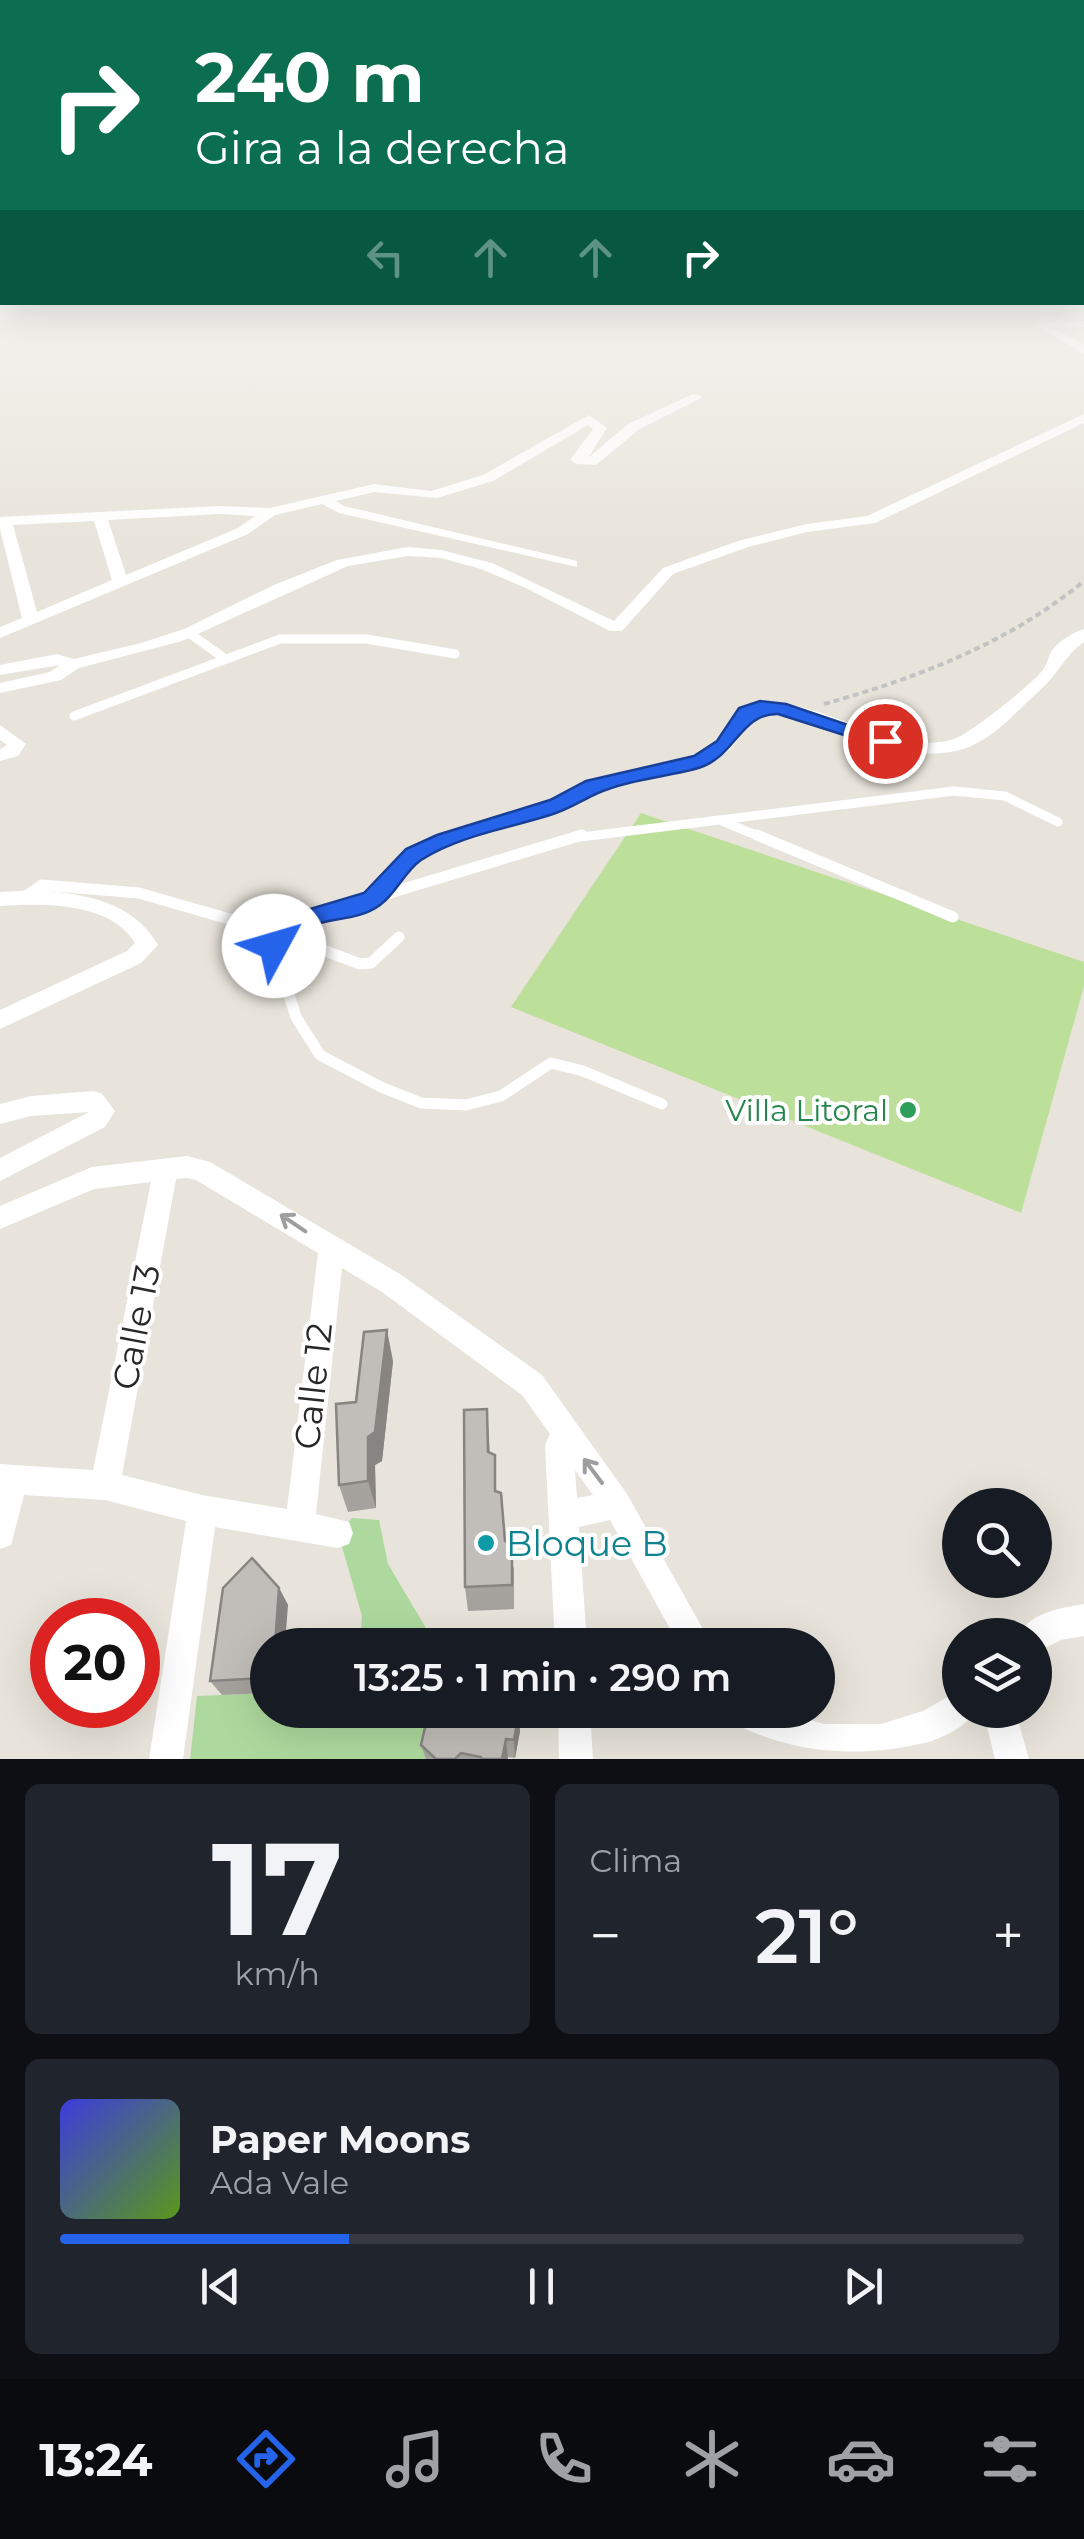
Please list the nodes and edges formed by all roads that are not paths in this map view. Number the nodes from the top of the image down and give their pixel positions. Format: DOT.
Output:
graph roads {
  1 [pos="697,397"];
  2 [pos="1084,418"];
  3 [pos="324,499"];
  4 [pos="270,512"];
  5 [pos="100,516"];
  6 [pos="2,520"];
  7 [pos="572,564"];
  8 [pos="121,583"];
  9 [pos="31,620"];
  10 [pos="190,632"];
  11 [pos="0,633"];
  12 [pos="1084,634"];
  13 [pos="454,654"];
  14 [pos="224,658"];
  15 [pos="73,664"];
  16 [pos="0,670"];
  17 [pos="0,688"];
  18 [pos="74,716"];
  19 [pos="0,730"];
  20 [pos="0,756"];
  21 [pos="721,821"];
  22 [pos="1058,822"];
  23 [pos="29,894"];
  24 [pos="0,899"];
  25 [pos="372,899"];
  26 [pos="953,917"];
  27 [pos="278,933"];
  28 [pos="399,937"];
  29 [pos="0,1020"];
  30 [pos="662,1104"];
  31 [pos="0,1114"];
  32 [pos="166,1168"];
  33 [pos="0,1170"];
  34 [pos="0,1218"];
  35 [pos="331,1250"];
  36 [pos="565,1434"];
  37 [pos="6,1480"];
  38 [pos="105,1485"];
  39 [pos="617,1504"];
  40 [pos="202,1510"];
  41 [pos="564,1516"];
  42 [pos="300,1524"];
  43 [pos="338,1533"];
  44 [pos="0,1534"];
  45 [pos="1084,1620"];
  46 [pos="1052,1627"];
  47 [pos="569,1628"];
  48 [pos="686,1628"];
  49 [pos="942,1717"];
  50 [pos="575,1728"];
  51 [pos="768,1728"];
  52 [pos="1004,1728"];
  53 [pos="798,1749"];
  54 [pos="166,1759"];
  55 [pos="576,1759"];
  56 [pos="1012,1759"];
  1 -- 3 [label="street"];
  2 -- 10 [label="street"];
  3 -- 4 [label="street"];
  3 -- 7 [label="street"];
  4 -- 5 [label="street"];
  4 -- 8 [label="street"];
  5 -- 6 [label="street"];
  5 -- 8 [label="street"];
  6 -- 9 [label="street"];
  8 -- 9 [label="street"];
  9 -- 11 [label="street"];
  10 -- 14 [label="lane"];
  10 -- 15 [label="street"];
  12 -- 25 [label="street"];
  13 -- 14 [label="lane"];
  14 -- 18 [label="lane"];
  15 -- 16 [label="street"];
  15 -- 17 [label="street"];
  19 -- 20 [label="street"];
  21 -- 22 [label="lane"];
  21 -- 25 [label="lane"];
  21 -- 26 [label="lane"];
  23 -- 24 [label="street"];
  23 -- 27 [label="lane"];
  23 -- 29 [label="street"];
  25 -- 27 [label="lane"];
  27 -- 28 [label="lane"];
  27 -- 30 [label="lane"];
  31 -- 33 [label="street"];
  32 -- 34 [label="street"];
  35 -- 32 [label="street, one-way"];
  32 -- 38 [label="street, Calle 13"];
  35 -- 36 [label="street"];
  35 -- 42 [label="street, Calle 12"];
  39 -- 36 [label="street, one-way"];
  36 -- 41 [label="street"];
  37 -- 38 [label="street"];
  37 -- 44 [label="street"];
  38 -- 40 [label="street"];
  39 -- 41 [label="street"];
  39 -- 48 [label="street"];
  40 -- 42 [label="street"];
  40 -- 54 [label="street"];
  41 -- 47 [label="street"];
  42 -- 43 [label="street"];
  45 -- 46 [label="street"];
  49 -- 53 [label="street"];
  50 -- 55 [label="street"];
  51 -- 53 [label="street"];
  52 -- 56 [label="street"];
}
